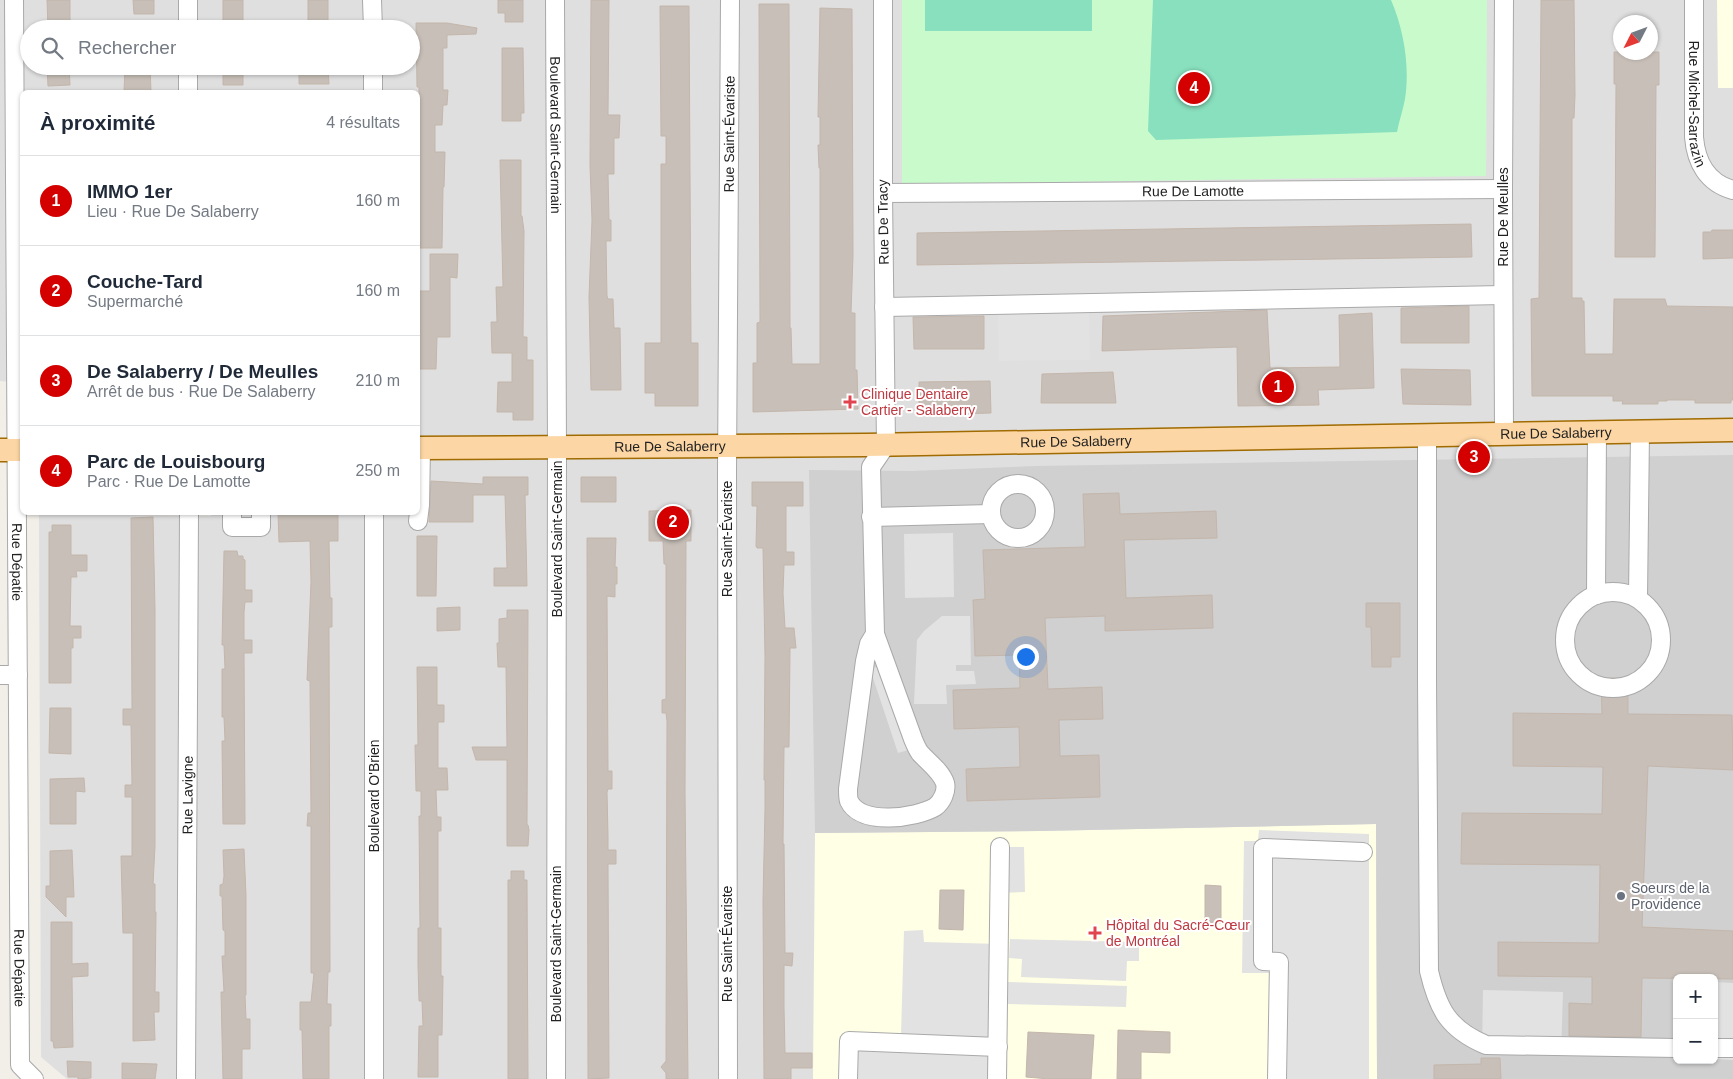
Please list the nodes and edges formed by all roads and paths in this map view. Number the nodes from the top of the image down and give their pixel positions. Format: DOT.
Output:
graph roads {
  1 [pos="14,0"];
  2 [pos="188,0"];
  3 [pos="372,0"];
  4 [pos="555,0"];
  5 [pos="730,0"];
  6 [pos="883,0"];
  7 [pos="1504,0"];
  8 [pos="1694,0"];
  9 [pos="188,20"];
  10 [pos="373,20"];
  11 [pos="188,75"];
  12 [pos="373,75"];
  13 [pos="188,90"];
  14 [pos="373,90"];
  15 [pos="1503,189"];
  16 [pos="1733,190"];
  17 [pos="882,193"];
  18 [pos="1502,295"];
  19 [pos="884,307"];
  20 [pos="1733,430"];
  21 [pos="1597,432"];
  22 [pos="1640,432"];
  23 [pos="1504,435"];
  24 [pos="1427,436"];
  25 [pos="886,445"];
  26 [pos="727,447"];
  27 [pos="420,448"];
  28 [pos="557,448"];
  29 [pos="13,450"];
  30 [pos="991,514"];
  31 [pos="189,515"];
  32 [pos="232,515"];
  33 [pos="261,515"];
  34 [pos="374,515"];
  35 [pos="419,515"];
  36 [pos="871,517"];
  37 [pos="418,521"];
  38 [pos="1596,595"];
  39 [pos="1638,598"];
  40 [pos="875,634"];
  41 [pos="0,675"];
  42 [pos="18,675"];
  43 [pos="1000,847"];
  44 [pos="1362,852"];
  45 [pos="998,1047"];
  46 [pos="1673,1048"];
  47 [pos="1718,1048"];
  48 [pos="1733,1048"];
  49 [pos="34,1079"];
  50 [pos="186,1079"];
  51 [pos="374,1079"];
  52 [pos="556,1079"];
  53 [pos="728,1079"];
  54 [pos="848,1079"];
  55 [pos="997,1079"];
  56 [pos="1277,1079"];
  1 -- 29 [label="street, Rue Dépatie"];
  2 -- 9 [label="street"];
  3 -- 10 [label="street"];
  4 -- 28 [label="street, Boulevard Saint-Germain"];
  5 -- 26 [label="street, Rue Saint-Évariste"];
  6 -- 17 [label="street, Rue De Tracy"];
  7 -- 15 [label="street, Rue De Meulles"];
  8 -- 16 [label="street, Rue Michel-Sarrazin"];
  11 -- 13 [label="street"];
  12 -- 14 [label="street"];
  15 -- 17 [label="street, Rue De Lamotte"];
  15 -- 18 [label="street, Rue De Meulles"];
  17 -- 19 [label="street, Rue De Tracy"];
  18 -- 19 [label="street"];
  18 -- 23 [label="street, Rue De Meulles"];
  19 -- 25 [label="street, Rue De Tracy"];
  20 -- 22 [label="main road, Rue De Salaberry"];
  21 -- 22 [label="main road, Rue De Salaberry"];
  21 -- 23 [label="main road, Rue De Salaberry"];
  21 -- 38 [label="street"];
  22 -- 39 [label="street"];
  23 -- 24 [label="main road, Rue De Salaberry"];
  24 -- 25 [label="main road, Rue De Salaberry"];
  24 -- 46 [label="street"];
  25 -- 26 [label="main road, Rue De Salaberry"];
  25 -- 36 [label="street"];
  26 -- 28 [label="main road, Rue De Salaberry"];
  26 -- 53 [label="street, Rue Saint-Évariste"];
  27 -- 28 [label="main road, Rue De Salaberry"];
  28 -- 52 [label="street, Boulevard Saint-Germain"];
  29 -- 42 [label="street, Rue Dépatie"];
  30 -- 36 [label="street"];
  31 -- 50 [label="street, Rue Lavigne"];
  32 -- 33 [label="street"];
  34 -- 51 [label="street, Boulevard O'Brien"];
  35 -- 37 [label="street"];
  36 -- 40 [label="street"];
  38 -- 39 [label="street"];
  38 -- 39 [label="street"];
  40 -- 40 [label="street"];
  41 -- 42 [label="street"];
  42 -- 49 [label="street, Rue Dépatie"];
  43 -- 45 [label="street"];
  44 -- 56 [label="street"];
  45 -- 54 [label="street"];
  45 -- 55 [label="street"];
  47 -- 48 [label="street"];
}
